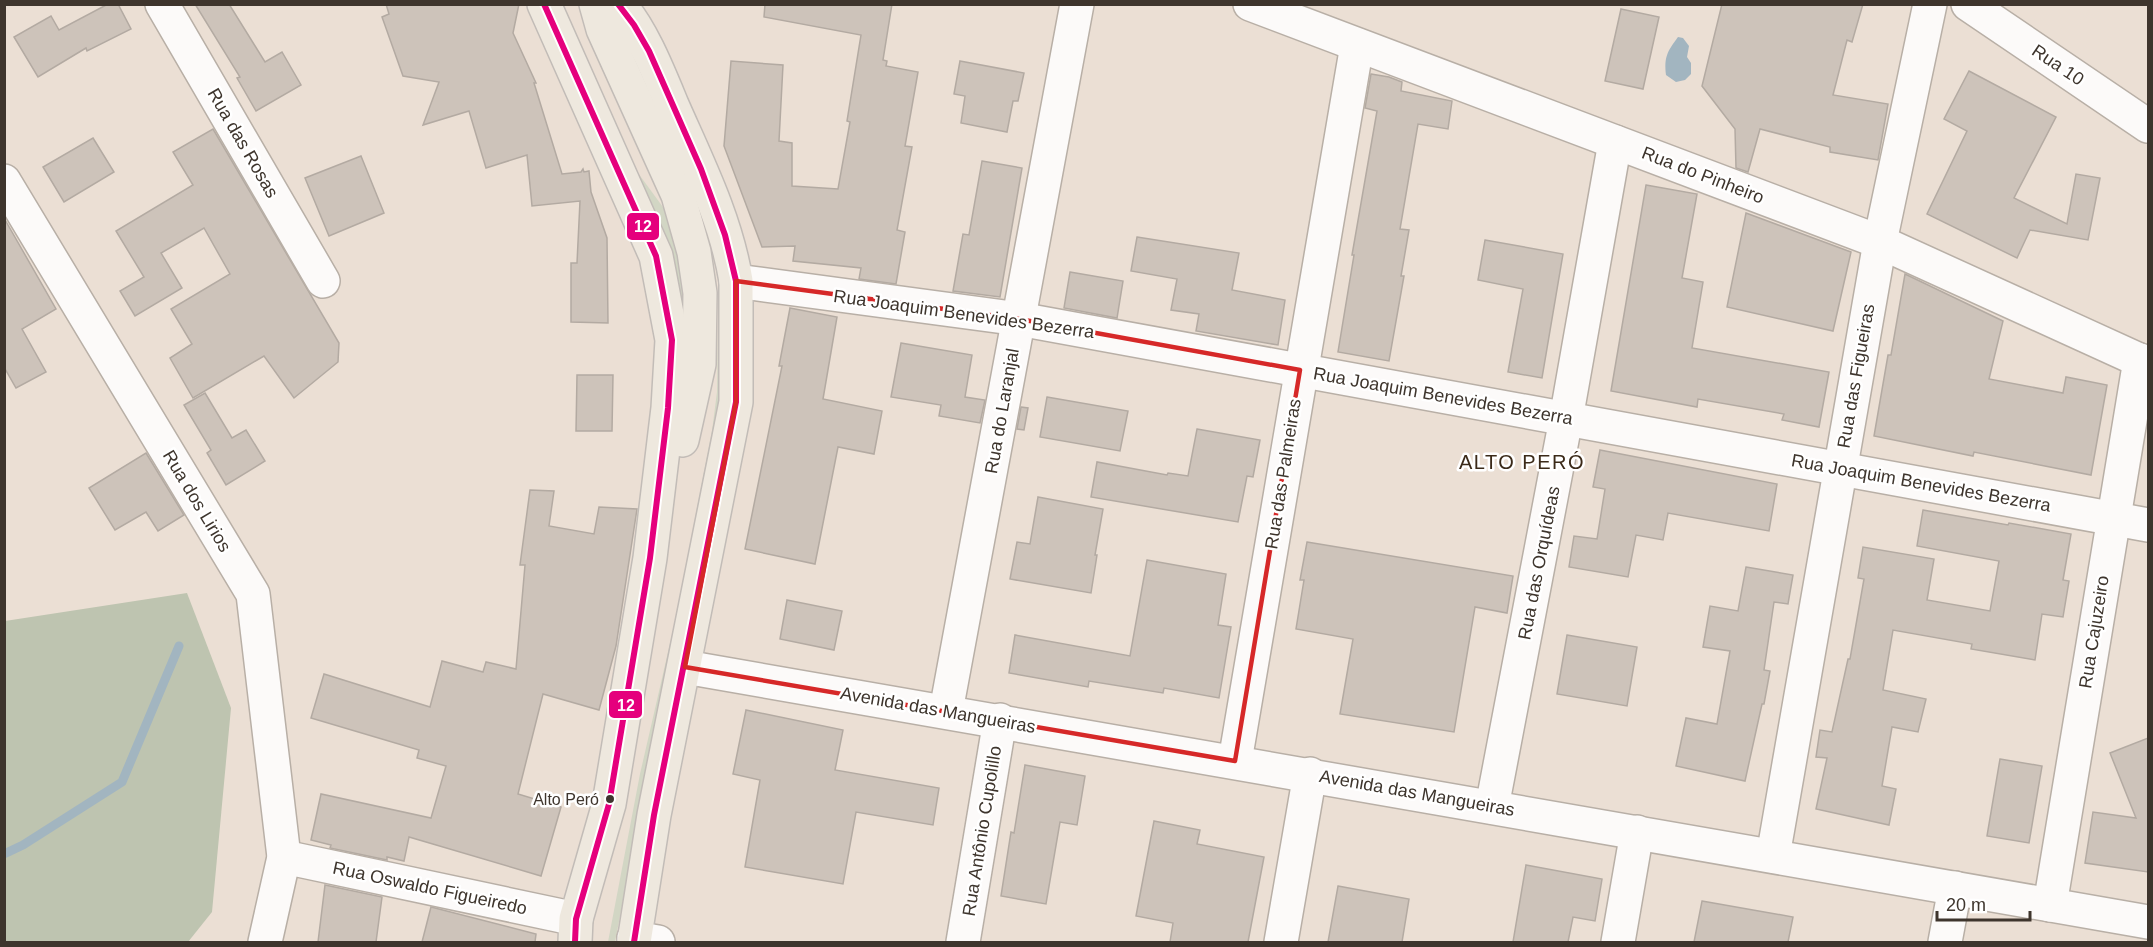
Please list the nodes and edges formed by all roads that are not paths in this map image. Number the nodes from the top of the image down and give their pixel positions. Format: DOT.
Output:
graph roads {
  1 [pos="162,4"];
  2 [pos="544,4"];
  3 [pos="597,4"];
  4 [pos="618,4"];
  5 [pos="1077,4"];
  6 [pos="1250,4"];
  7 [pos="1930,4"];
  8 [pos="1968,4"];
  9 [pos="1357,45"];
  10 [pos="566,57"];
  11 [pos="2148,126"];
  12 [pos="1615,142"];
  13 [pos="4,181"];
  14 [pos="678,195"];
  15 [pos="1880,242"];
  16 [pos="734,272"];
  17 [pos="324,281"];
  18 [pos="1019,319"];
  19 [pos="2144,362"];
  20 [pos="1300,370"];
  21 [pos="1566,419"];
  22 [pos="1839,469"];
  23 [pos="2113,518"];
  24 [pos="2148,525"];
  25 [pos="650,558"];
  26 [pos="685,667"];
  27 [pos="946,711"];
  28 [pos="1000,720"];
  29 [pos="1235,761"];
  30 [pos="1310,774"];
  31 [pos="1492,807"];
  32 [pos="1637,832"];
  33 [pos="1773,856"];
  34 [pos="284,857"];
  35 [pos="1955,888"];
  36 [pos="2050,905"];
  37 [pos="2148,922"];
  38 [pos="576,931"];
  39 [pos="642,941"];
  40 [pos="265,942"];
  41 [pos="963,942"];
  42 [pos="1281,942"];
  43 [pos="1618,942"];
  44 [pos="1945,942"];
  1 -- 17 [label="street, Rua das Rosas"];
  2 -- 10 [label="main road"];
  3 -- 14 [label="main road"];
  4 -- 16 [label="main road"];
  5 -- 18 [label="street, Rua do Laranjal"];
  6 -- 9 [label="street, Rua do Pinheiro"];
  7 -- 15 [label="street, Rua das Figueiras"];
  8 -- 11 [label="street, Rua 10"];
  9 -- 12 [label="street, Rua do Pinheiro"];
  9 -- 20 [label="street, Rua das Palmeiras"];
  10 -- 14 [label="main road"];
  10 -- 25 [label="main road"];
  12 -- 15 [label="street, Rua do Pinheiro"];
  12 -- 21 [label="street, Rua das Orquídeas"];
  13 -- 34 [label="street, Rua dos Lirios"];
  14 -- 16 [label="main road"];
  14 -- 25 [label="main road"];
  15 -- 19 [label="street, Rua do Pinheiro"];
  15 -- 22 [label="street, Rua das Figueiras"];
  16 -- 18 [label="street, Rua Joaquim Benevides Bezerra"];
  16 -- 26 [label="main road"];
  18 -- 20 [label="street, Rua Joaquim Benevides Bezerra"];
  18 -- 27 [label="street, Rua do Laranjal"];
  19 -- 23 [label="street, Rua Cajuzeiro"];
  20 -- 21 [label="street, Rua Joaquim Benevides Bezerra"];
  20 -- 29 [label="street, Rua das Palmeiras"];
  21 -- 22 [label="street, Rua Joaquim Benevides Bezerra"];
  21 -- 31 [label="street, Rua das Orquídeas"];
  22 -- 23 [label="street, Rua Joaquim Benevides Bezerra"];
  22 -- 33 [label="street, Rua das Figueiras"];
  23 -- 24 [label="street, Rua Joaquim Benevides Bezerra"];
  23 -- 36 [label="street, Rua Cajuzeiro"];
  25 -- 38 [label="main road"];
  26 -- 27 [label="street, Avenida das Mangueiras"];
  26 -- 39 [label="main road"];
  27 -- 28 [label="street, Avenida das Mangueiras"];
  28 -- 29 [label="street, Avenida das Mangueiras"];
  28 -- 41 [label="street, Rua Antônio Cupolillo"];
  29 -- 30 [label="street, Avenida das Mangueiras"];
  30 -- 31 [label="street, Avenida das Mangueiras"];
  30 -- 42 [label="street"];
  31 -- 32 [label="street, Avenida das Mangueiras"];
  32 -- 33 [label="street, Avenida das Mangueiras"];
  32 -- 43 [label="street"];
  33 -- 35 [label="street, Avenida das Mangueiras"];
  34 -- 38 [label="street, Rua Oswaldo Figueiredo"];
  34 -- 40 [label="street, Rua dos Lirios"];
  35 -- 36 [label="street, Avenida das Mangueiras"];
  35 -- 44 [label="street"];
  36 -- 37 [label="street, Avenida das Mangueiras"];
}
